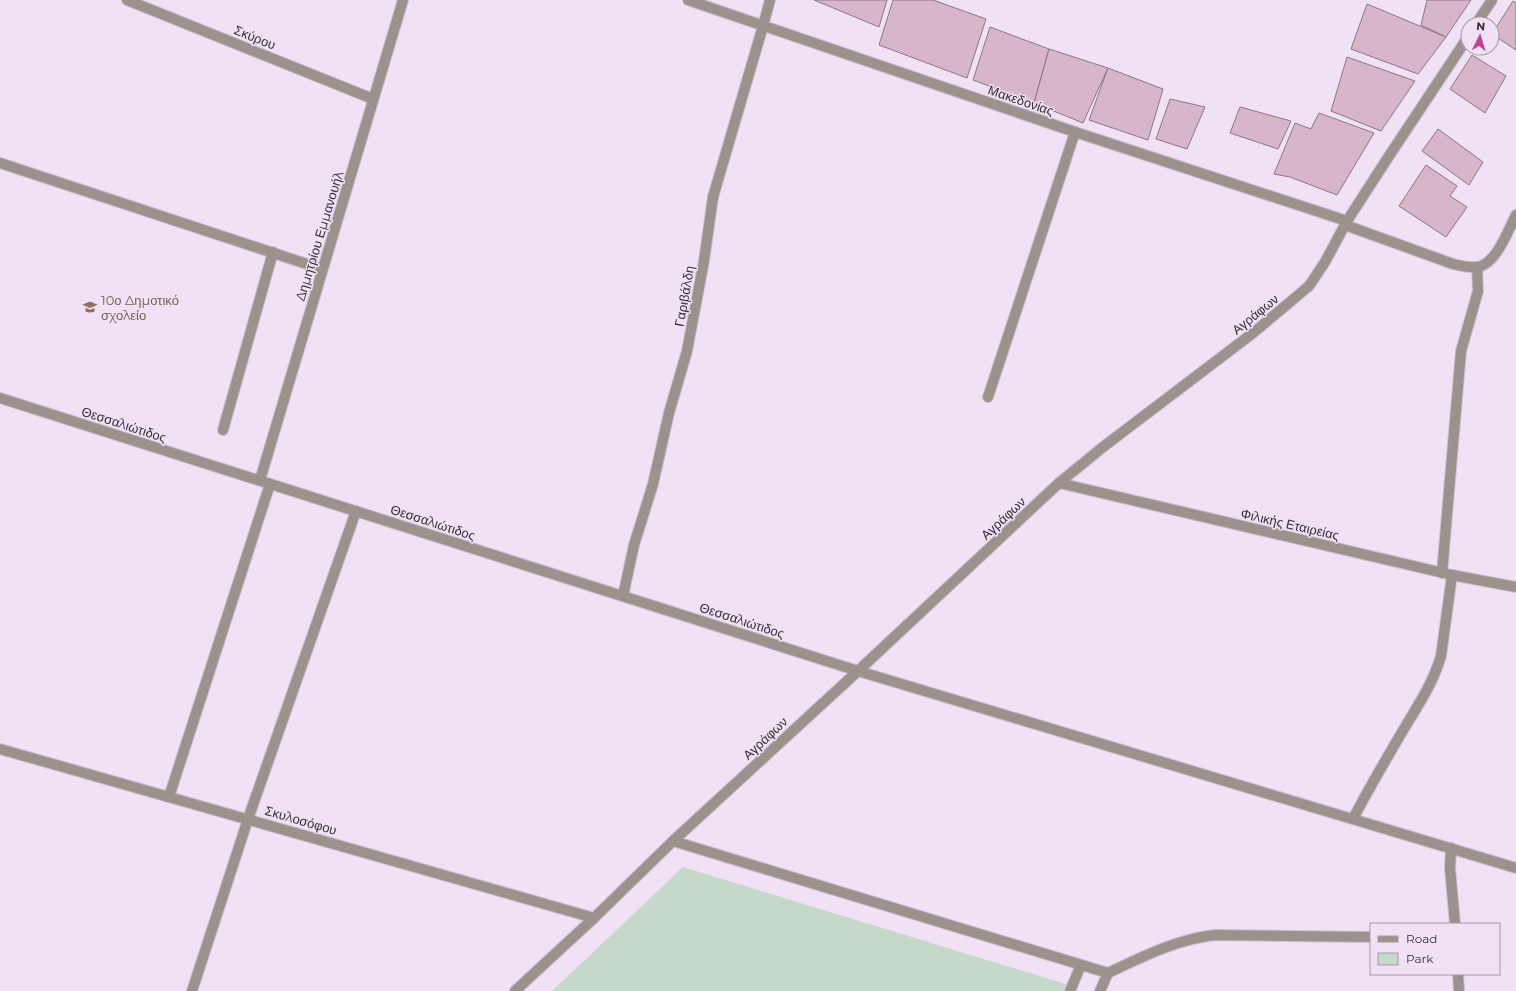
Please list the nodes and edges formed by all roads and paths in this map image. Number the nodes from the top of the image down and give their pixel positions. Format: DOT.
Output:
graph roads {
  1 [pos="127,0"];
  2 [pos="402,0"];
  3 [pos="688,0"];
  4 [pos="770,0"];
  5 [pos="1492,0"];
  6 [pos="1481,16"];
  7 [pos="763,26"];
  8 [pos="1460,48"];
  9 [pos="373,99"];
  10 [pos="1075,132"];
  11 [pos="0,163"];
  12 [pos="1516,214"];
  13 [pos="1346,223"];
  14 [pos="273,252"];
  15 [pos="1477,267"];
  16 [pos="322,269"];
  17 [pos="0,398"];
  18 [pos="988,398"];
  19 [pos="223,430"];
  20 [pos="260,480"];
  21 [pos="1059,483"];
  22 [pos="270,484"];
  23 [pos="356,511"];
  24 [pos="1447,574"];
  25 [pos="1516,587"];
  26 [pos="623,596"];
  27 [pos="858,671"];
  28 [pos="0,749"];
  29 [pos="169,797"];
  30 [pos="248,819"];
  31 [pos="1353,819"];
  32 [pos="673,841"];
  33 [pos="1451,848"];
  34 [pos="1516,868"];
  35 [pos="594,918"];
  36 [pos="1455,923"];
  37 [pos="1370,937"];
  38 [pos="1081,965"];
  39 [pos="1108,973"];
  40 [pos="1458,975"];
  41 [pos="192,991"];
  42 [pos="515,991"];
  43 [pos="1070,991"];
  44 [pos="1100,991"];
  45 [pos="1459,991"];
  1 -- 9 [label="street, Σκύρου"];
  2 -- 9 [label="street, Δημητρίου Εμμανουήλ"];
  3 -- 7 [label="street, Μακεδονίας"];
  4 -- 7 [label="street, Γαριβάλδη"];
  5 -- 6 [label="street"];
  7 -- 10 [label="street, Μακεδονίας"];
  7 -- 26 [label="street, Γαριβάλδη"];
  8 -- 13 [label="street, Αγράφων"];
  9 -- 16 [label="street, Δημητρίου Εμμανουήλ"];
  10 -- 13 [label="street, Μακεδονίας"];
  10 -- 18 [label="street"];
  11 -- 14 [label="street"];
  12 -- 15 [label="street"];
  13 -- 15 [label="street, Μακεδονίας"];
  13 -- 21 [label="street, Αγράφων"];
  14 -- 16 [label="street"];
  14 -- 19 [label="street"];
  15 -- 24 [label="street"];
  16 -- 20 [label="street, Δημητρίου Εμμανουήλ"];
  17 -- 20 [label="street, Θεσσαλιώτιδος"];
  20 -- 22 [label="street, Θεσσαλιώτιδος"];
  21 -- 24 [label="street, Φιλικής Εταιρείας"];
  21 -- 27 [label="street, Αγράφων"];
  22 -- 23 [label="street, Θεσσαλιώτιδος"];
  22 -- 29 [label="street"];
  23 -- 26 [label="street, Θεσσαλιώτιδος"];
  23 -- 30 [label="street"];
  24 -- 25 [label="street, Φιλικής Εταιρείας"];
  24 -- 31 [label="street"];
  26 -- 27 [label="street, Θεσσαλιώτιδος"];
  27 -- 31 [label="street, Θεσσαλιώτιδος"];
  27 -- 32 [label="street, Αγράφων"];
  28 -- 29 [label="street, Σκυλοσόφου"];
  29 -- 30 [label="street, Σκυλοσόφου"];
  30 -- 35 [label="street, Σκυλοσόφου"];
  30 -- 41 [label="street"];
  31 -- 33 [label="street, Θεσσαλιώτιδος"];
  32 -- 35 [label="street, Αγράφων"];
  32 -- 38 [label="street"];
  33 -- 34 [label="street, Θεσσαλιώτιδος"];
  33 -- 36 [label="street"];
  35 -- 42 [label="street, Αγράφων"];
  37 -- 39 [label="street"];
  38 -- 39 [label="street"];
  38 -- 43 [label="street"];
  39 -- 44 [label="street"];
  40 -- 45 [label="street"];
}
